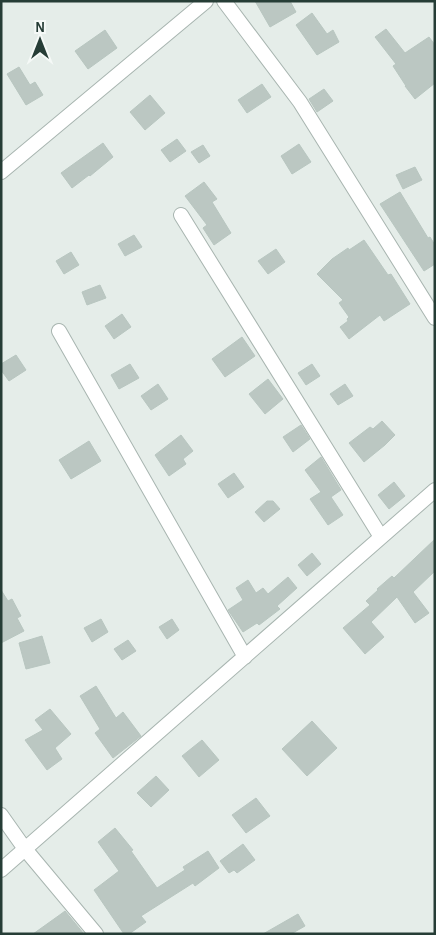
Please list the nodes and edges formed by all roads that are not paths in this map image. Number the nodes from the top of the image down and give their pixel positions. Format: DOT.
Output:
graph roads {
  1 [pos="206,1"];
  2 [pos="224,1"];
  3 [pos="1,172"];
  4 [pos="181,215"];
  5 [pos="435,318"];
  6 [pos="59,331"];
  7 [pos="435,490"];
  8 [pos="381,537"];
  9 [pos="245,657"];
  10 [pos="1,815"];
  11 [pos="25,849"];
  12 [pos="1,870"];
  13 [pos="96,934"];
  1 -- 3 [label="street"];
  2 -- 5 [label="street"];
  4 -- 8 [label="street"];
  6 -- 9 [label="street"];
  7 -- 8 [label="street"];
  8 -- 9 [label="street"];
  9 -- 11 [label="street"];
  10 -- 11 [label="street"];
  11 -- 12 [label="street"];
  11 -- 13 [label="street"];
}
